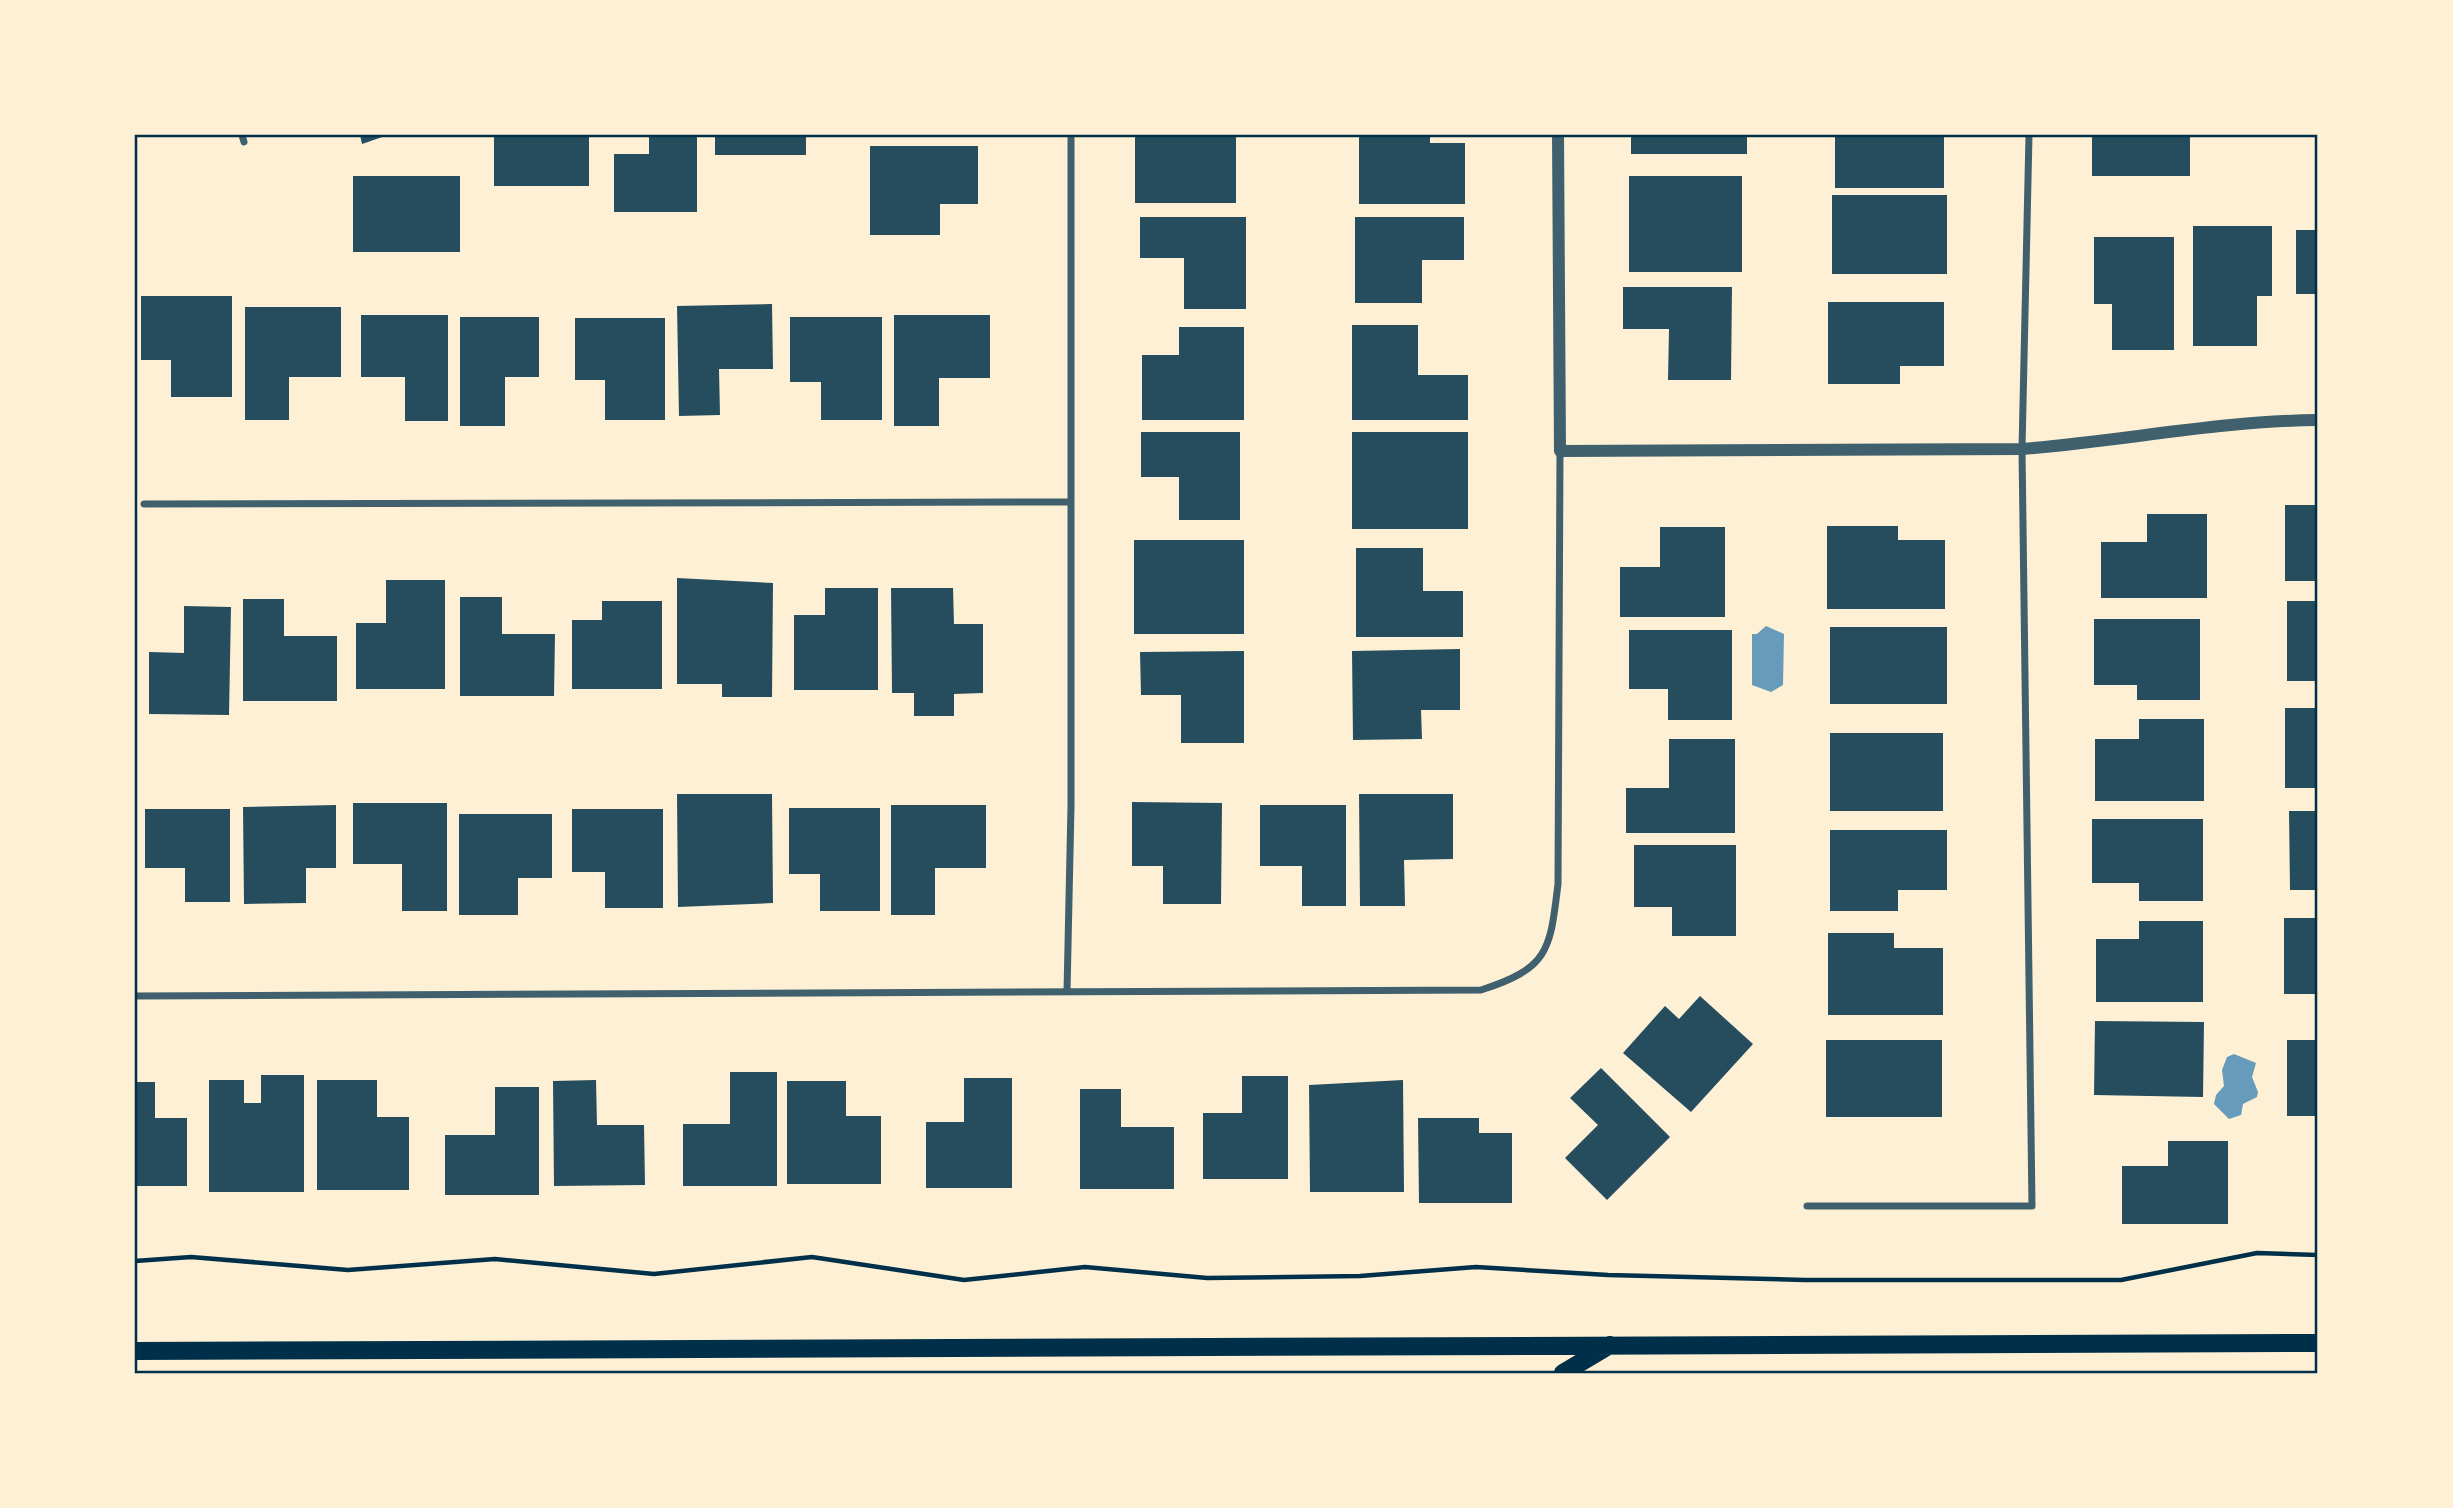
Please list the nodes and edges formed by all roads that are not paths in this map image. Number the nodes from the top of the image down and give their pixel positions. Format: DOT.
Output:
graph roads {
  1 [pos="1071,135"];
  2 [pos="1558,135"];
  3 [pos="2029,135"];
  4 [pos="2318,420"];
  5 [pos="2022,449"];
  6 [pos="1560,451"];
  7 [pos="1070,502"];
  8 [pos="144,504"];
  9 [pos="1067,992"];
  10 [pos="135,996"];
  11 [pos="1807,1206"];
  12 [pos="2318,1343"];
  13 [pos="1610,1345"];
  14 [pos="135,1351"];
  15 [pos="1563,1373"];
  1 -- 7 [label="street"];
  2 -- 6 [label="street"];
  3 -- 5 [label="street"];
  4 -- 5 [label="street"];
  5 -- 6 [label="street"];
  5 -- 11 [label="street"];
  6 -- 9 [label="street"];
  7 -- 8 [label="street"];
  7 -- 9 [label="street"];
  9 -- 10 [label="street"];
  12 -- 13 [label="main road"];
  13 -- 14 [label="main road"];
  13 -- 15 [label="main road"];
}
